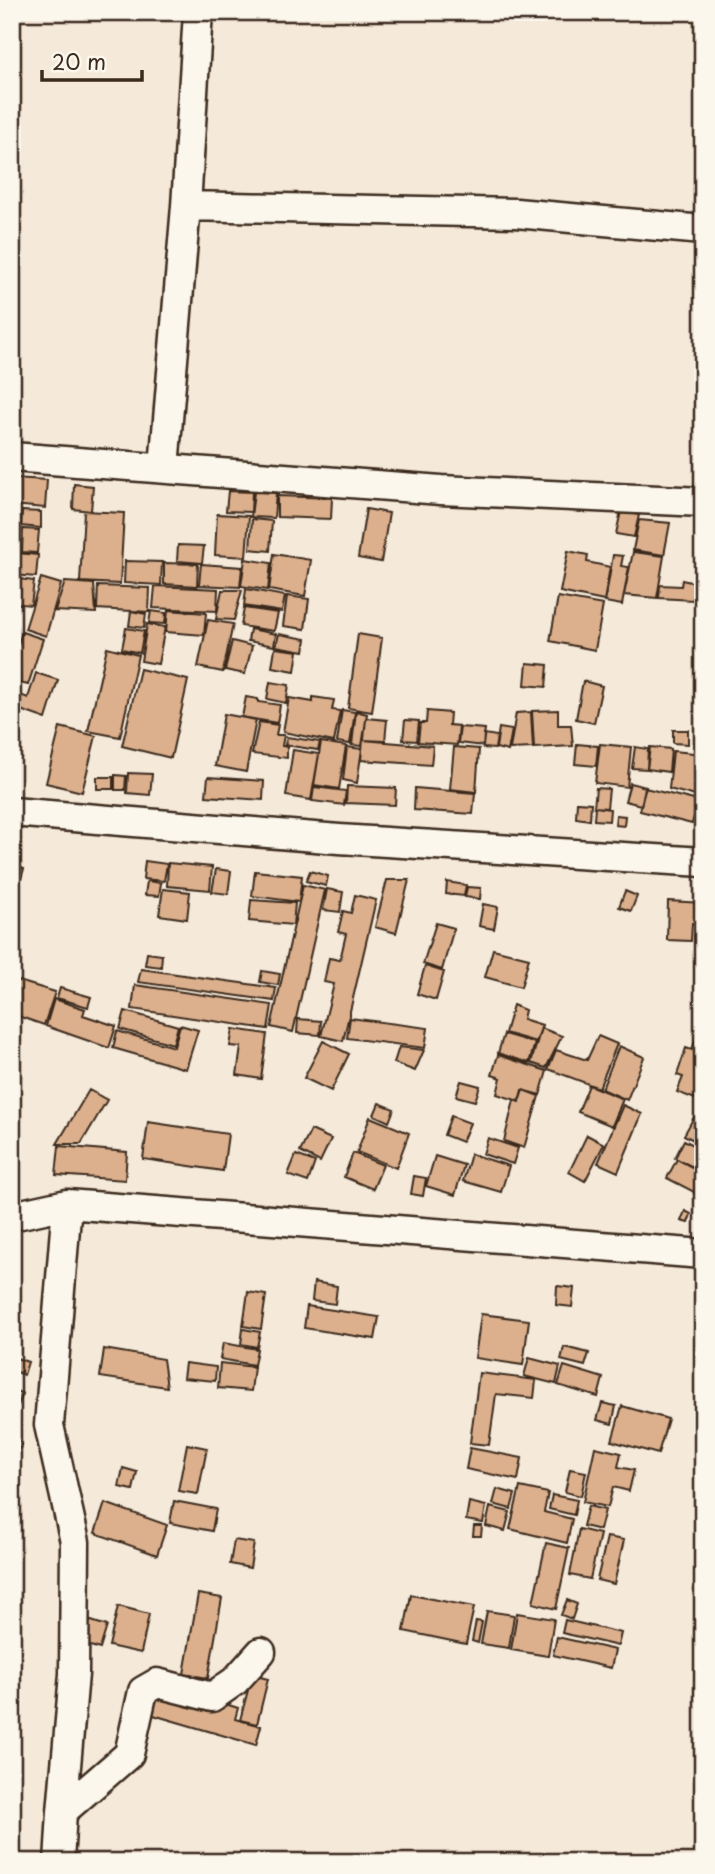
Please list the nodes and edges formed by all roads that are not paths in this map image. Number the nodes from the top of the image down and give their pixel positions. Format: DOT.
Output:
graph roads {
  1 [pos="198,12"];
  2 [pos="186,206"];
  3 [pos="703,230"];
  4 [pos="12,457"];
  5 [pos="164,467"];
  6 [pos="703,502"];
  7 [pos="12,811"];
  8 [pos="703,862"];
  9 [pos="67,1203"];
  10 [pos="12,1216"];
  11 [pos="703,1254"];
  12 [pos="261,1652"];
  13 [pos="62,1812"];
  14 [pos="59,1862"];
  1 -- 2 [label="street"];
  2 -- 3 [label="street"];
  2 -- 5 [label="street"];
  4 -- 5 [label="street"];
  5 -- 6 [label="street"];
  7 -- 8 [label="street"];
  9 -- 10 [label="street"];
  9 -- 11 [label="street"];
  9 -- 13 [label="street"];
  12 -- 13 [label="street"];
  13 -- 14 [label="street"];
}
